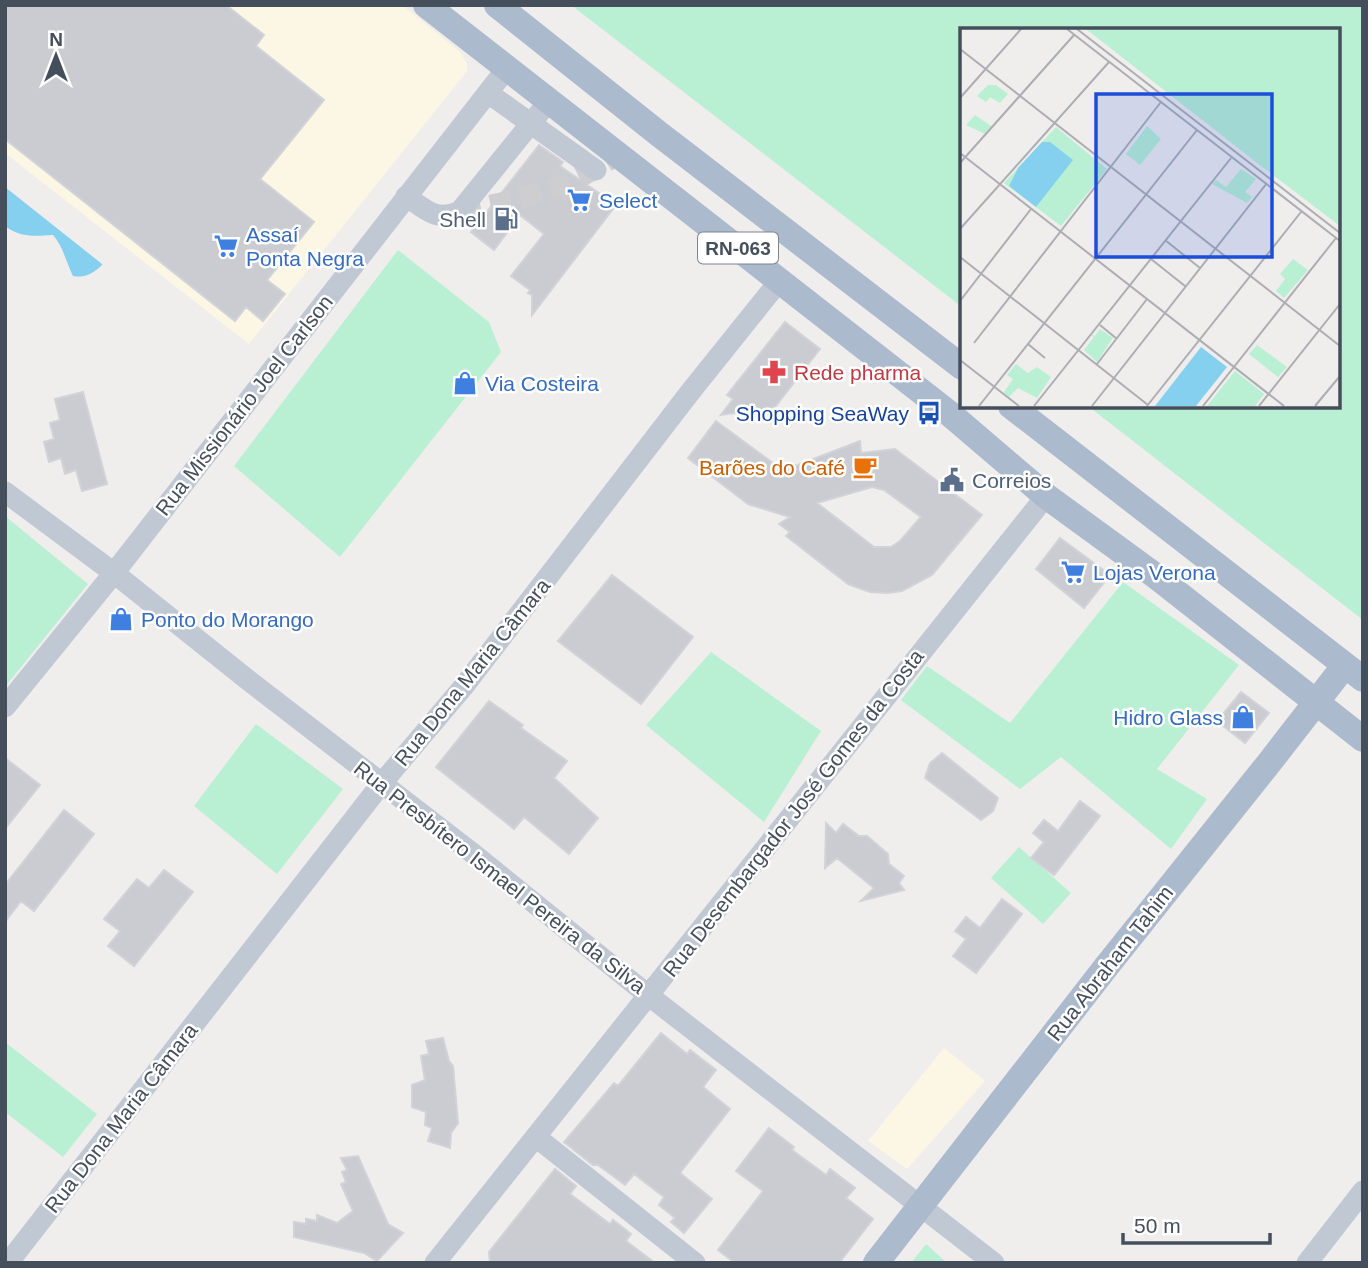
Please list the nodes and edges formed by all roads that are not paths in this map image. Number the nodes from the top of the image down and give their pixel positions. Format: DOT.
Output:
graph roads {
  1 [pos="426,5"];
  2 [pos="497,5"];
  3 [pos="508,68"];
  4 [pos="488,93"];
  5 [pos="549,101"];
  6 [pos="531,123"];
  7 [pos="596,170"];
  8 [pos="406,196"];
  9 [pos="780,281"];
  10 [pos="960,365"];
  11 [pos="1014,408"];
  12 [pos="5,492"];
  13 [pos="1046,496"];
  14 [pos="114,573"];
  15 [pos="1354,672"];
  16 [pos="1316,702"];
  17 [pos="5,707"];
  18 [pos="1363,739"];
  19 [pos="382,783"];
  20 [pos="648,995"];
  21 [pos="536,1137"];
  22 [pos="1363,1191"];
  23 [pos="922,1206"];
  24 [pos="8,1263"];
  25 [pos="435,1263"];
  26 [pos="695,1263"];
  27 [pos="876,1263"];
  28 [pos="994,1263"];
  29 [pos="1307,1263"];
  1 -- 3 [label="main road, RN-063"];
  2 -- 10 [label="main road, RN-063"];
  3 -- 4 [label="street, Rua Missionário Joel Carlson"];
  3 -- 5 [label="main road, RN-063"];
  4 -- 6 [label="street"];
  4 -- 8 [label="street, Rua Missionário Joel Carlson"];
  5 -- 6 [label="street"];
  5 -- 9 [label="main road, RN-063"];
  6 -- 7 [label="street"];
  6 -- 8 [label="street"];
  8 -- 14 [label="street, Rua Missionário Joel Carlson"];
  9 -- 13 [label="main road, RN-063"];
  9 -- 19 [label="street, Rua Dona Maria Câmara"];
  11 -- 15 [label="main road"];
  12 -- 14 [label="street, Rua Presbítero Ismael Pereira da Silva"];
  13 -- 16 [label="main road, RN-063"];
  13 -- 20 [label="street, Rua Desembargador José Gomes da Costa"];
  14 -- 17 [label="street, Rua Missionário Joel Carlson"];
  14 -- 19 [label="street, Rua Presbítero Ismael Pereira da Silva"];
  15 -- 16 [label="main road, Rua Abraham Tahim"];
  16 -- 18 [label="main road, RN-063"];
  16 -- 23 [label="main road, Rua Abraham Tahim"];
  19 -- 20 [label="street, Rua Presbítero Ismael Pereira da Silva"];
  19 -- 24 [label="street, Rua Dona Maria Câmara"];
  20 -- 21 [label="street, Rua Desembargador José Gomes da Costa"];
  20 -- 23 [label="street, Rua Presbítero Ismael Pereira da Silva"];
  21 -- 25 [label="street, Rua Desembargador José Gomes da Costa"];
  21 -- 26 [label="street"];
  22 -- 29 [label="street"];
  23 -- 27 [label="main road, Rua Abraham Tahim"];
  23 -- 28 [label="street, Rua Presbítero Ismael Pereira da Silva"];
}
